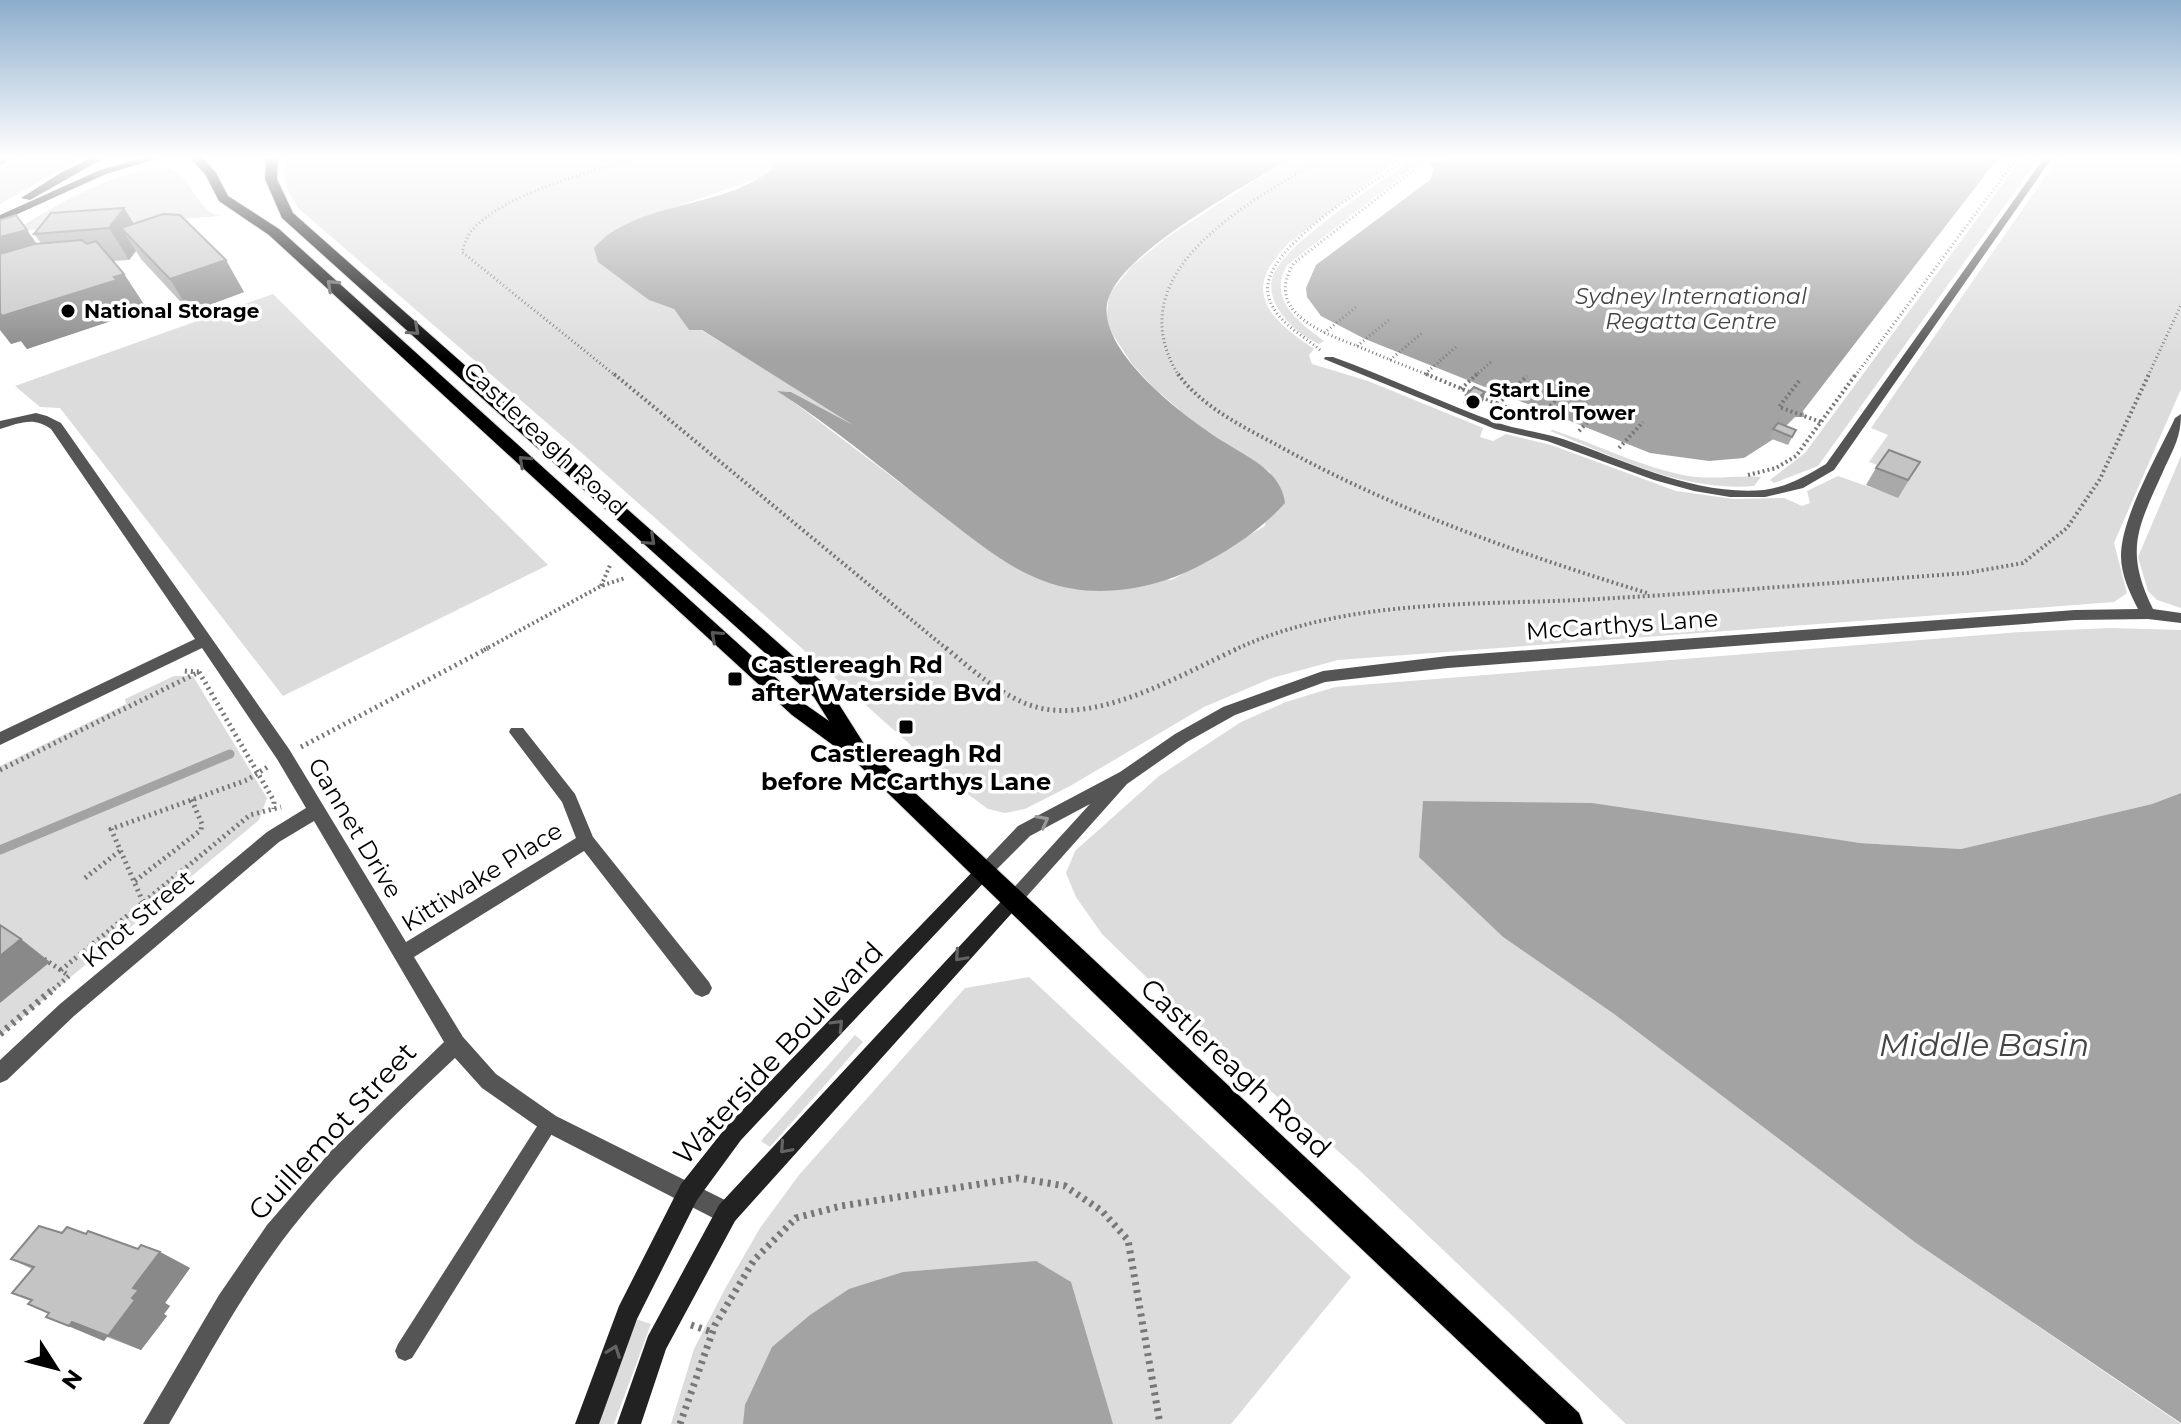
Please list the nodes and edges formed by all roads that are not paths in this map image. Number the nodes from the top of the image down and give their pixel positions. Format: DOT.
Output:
graph roads {
  1 [pos="263,224"];
  2 [pos="298,224"];
  3 [pos="2001,224"];
  4 [pos="1329,359"];
  5 [pos="2181,418"];
  6 [pos="0,425"];
  7 [pos="2148,614"];
  8 [pos="2181,618"];
  9 [pos="204,641"];
  10 [pos="517,732"];
  11 [pos="0,739"];
  12 [pos="863,756"];
  13 [pos="1126,777"];
  14 [pos="312,806"];
  15 [pos="586,841"];
  16 [pos="984,871"];
  17 [pos="1014,899"];
  18 [pos="403,954"];
  19 [pos="702,988"];
  20 [pos="456,1044"];
  21 [pos="0,1073"];
  22 [pos="549,1123"];
  23 [pos="689,1192"];
  24 [pos="727,1213"];
  25 [pos="405,1351"];
  26 [pos="155,1424"];
  27 [pos="587,1424"];
  28 [pos="629,1424"];
  29 [pos="1568,1424"];
  12 -- 1 [label="main road, Castlereagh Road, one-way"];
  2 -- 12 [label="main road, Castlereagh Road, one-way"];
  3 -- 4 [label="lane"];
  5 -- 7 [label="street"];
  6 -- 9 [label="street, Gannet Drive"];
  7 -- 8 [label="street, McCarthys Lane"];
  7 -- 13 [label="street, McCarthys Lane"];
  9 -- 11 [label="street"];
  9 -- 14 [label="street, Gannet Drive"];
  10 -- 15 [label="street, Kittiwake Place"];
  12 -- 16 [label="main road, Castlereagh Road"];
  16 -- 13 [label="street, McCarthys Lane, one-way"];
  13 -- 17 [label="street, McCarthys Lane"];
  14 -- 18 [label="street, Gannet Drive"];
  14 -- 21 [label="street, Knot Street"];
  15 -- 18 [label="street, Kittiwake Place"];
  15 -- 19 [label="street, Kittiwake Place"];
  16 -- 17 [label="main road, Castlereagh Road"];
  23 -- 16 [label="street, Waterside Boulevard, one-way"];
  17 -- 24 [label="street, one-way"];
  17 -- 29 [label="main road, Castlereagh Road"];
  18 -- 20 [label="street, Gannet Drive"];
  20 -- 22 [label="street, Gannet Drive"];
  20 -- 26 [label="street, Guillemot Street"];
  22 -- 23 [label="street, Gannet Drive"];
  22 -- 25 [label="lane"];
  23 -- 24 [label="street, Gannet Drive"];
  27 -- 23 [label="street, Waterside Boulevard, one-way"];
  24 -- 28 [label="street"];
}
